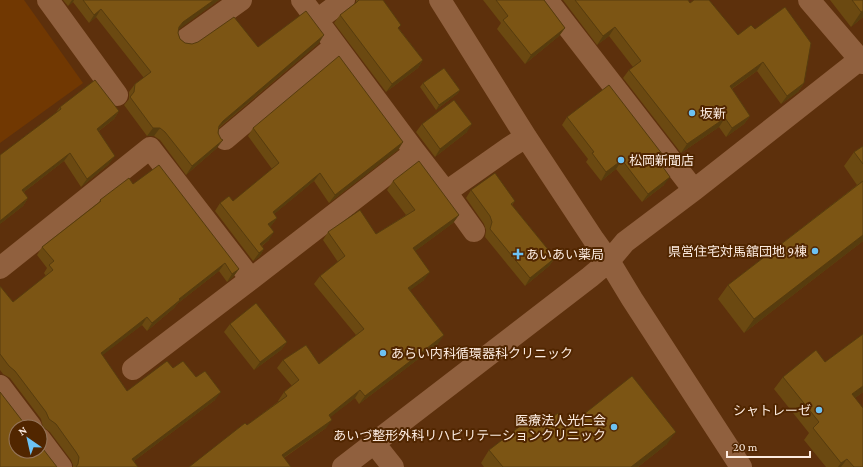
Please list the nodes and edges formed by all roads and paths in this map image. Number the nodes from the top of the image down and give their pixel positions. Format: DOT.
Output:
graph roads {
  1 [pos="48,0"];
  2 [pos="241,0"];
  3 [pos="302,0"];
  4 [pos="344,0"];
  5 [pos="440,0"];
  6 [pos="547,0"];
  7 [pos="809,0"];
  8 [pos="317,20"];
  9 [pos="185,40"];
  10 [pos="335,46"];
  11 [pos="862,60"];
  12 [pos="117,95"];
  13 [pos="526,137"];
  14 [pos="225,139"];
  15 [pos="415,152"];
  16 [pos="694,190"];
  17 [pos="446,192"];
  18 [pos="474,231"];
  19 [pos="609,261"];
  20 [pos="0,268"];
  21 [pos="251,279"];
  22 [pos="133,368"];
  23 [pos="0,386"];
  24 [pos="25,419"];
  25 [pos="374,443"];
  26 [pos="48,450"];
  27 [pos="61,467"];
  28 [pos="343,467"];
  29 [pos="393,467"];
  30 [pos="741,467"];
  1 -- 12 [label="street"];
  2 -- 9 [label="street"];
  3 -- 8 [label="street"];
  4 -- 8 [label="street"];
  5 -- 13 [label="street"];
  6 -- 16 [label="street"];
  7 -- 11 [label="street"];
  8 -- 10 [label="street"];
  10 -- 14 [label="street"];
  10 -- 15 [label="street"];
  11 -- 16 [label="street"];
  13 -- 17 [label="street"];
  13 -- 19 [label="street"];
  15 -- 17 [label="street"];
  15 -- 21 [label="street"];
  16 -- 19 [label="street"];
  17 -- 18 [label="street"];
  19 -- 25 [label="street"];
  19 -- 30 [label="street"];
  20 -- 21 [label="street"];
  21 -- 22 [label="street"];
  23 -- 24 [label="street"];
  25 -- 28 [label="street"];
  25 -- 29 [label="street"];
  26 -- 27 [label="street"];
}
